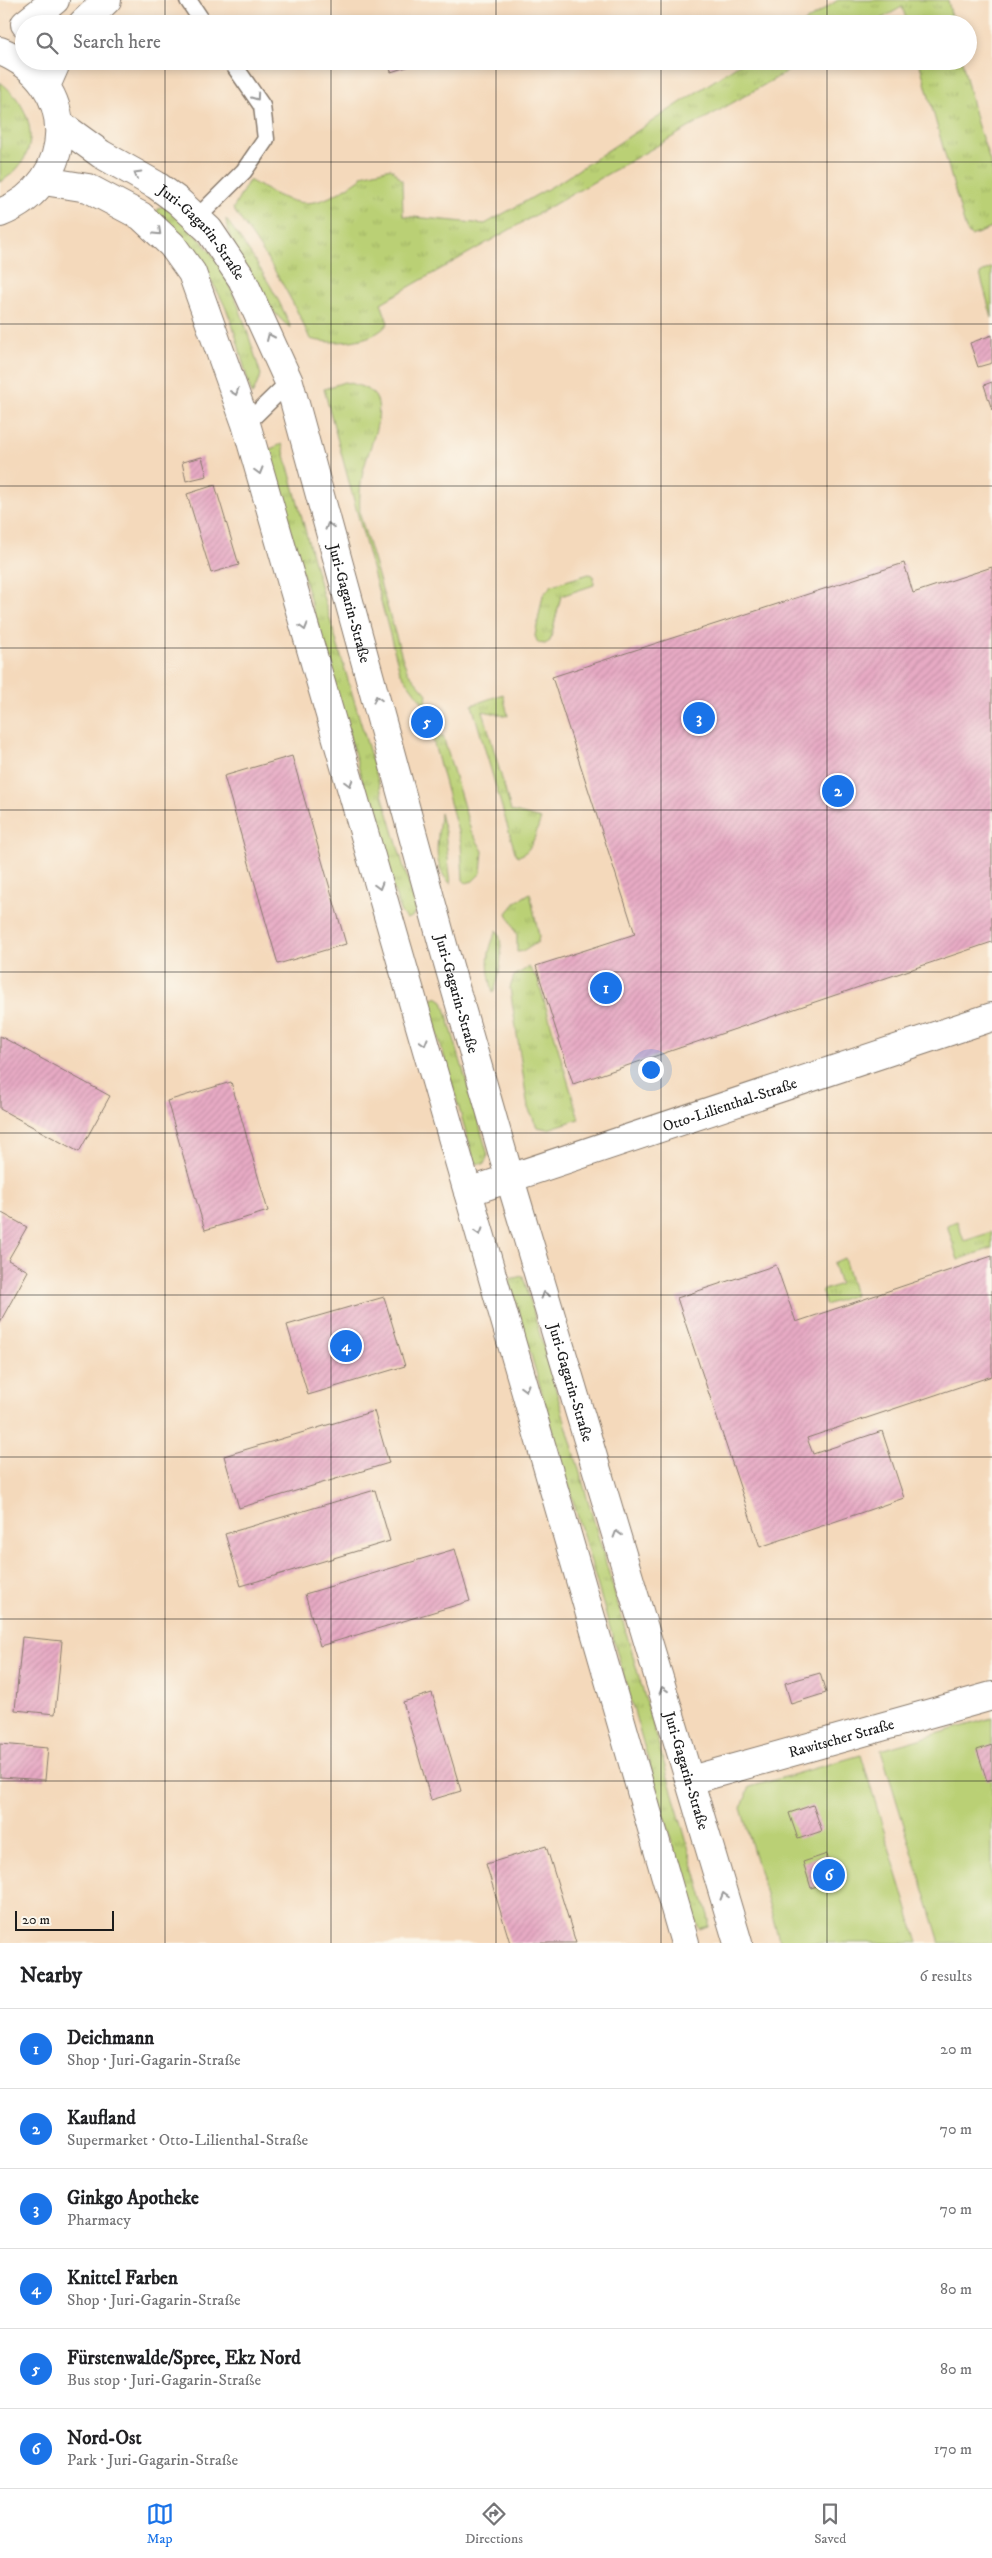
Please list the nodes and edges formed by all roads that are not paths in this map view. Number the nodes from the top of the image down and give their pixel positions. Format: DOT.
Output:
graph roads {
  1 [pos="55,0"];
  2 [pos="107,0"];
  3 [pos="188,0"];
  4 [pos="36,15"];
  5 [pos="91,15"];
  6 [pos="198,15"];
  7 [pos="15,32"];
  8 [pos="0,44"];
  9 [pos="0,51"];
  10 [pos="15,58"];
  11 [pos="30,70"];
  12 [pos="53,70"];
  13 [pos="237,70"];
  14 [pos="46,86"];
  15 [pos="60,125"];
  16 [pos="44,181"];
  17 [pos="0,213"];
  18 [pos="197,218"];
  19 [pos="289,382"];
  20 [pos="246,424"];
  21 [pos="992,1017"];
  22 [pos="510,1178"];
  23 [pos="468,1192"];
  24 [pos="992,1696"];
  25 [pos="690,1780"];
  26 [pos="685,1943"];
  27 [pos="738,1943"];
  1 -- 4 [label="street"];
  2 -- 5 [label="street"];
  3 -- 6 [label="lane"];
  7 -- 8 [label="street"];
  9 -- 10 [label="street"];
  11 -- 14 [label="street"];
  12 -- 14 [label="street"];
  13 -- 18 [label="lane, one-way"];
  14 -- 15 [label="street"];
  15 -- 16 [label="street"];
  18 -- 15 [label="street, Juri-Gagarin-Straße, one-way"];
  16 -- 17 [label="street"];
  16 -- 20 [label="street, Juri-Gagarin-Straße, one-way"];
  19 -- 18 [label="street, Juri-Gagarin-Straße, one-way"];
  19 -- 20 [label="lane"];
  22 -- 19 [label="street, Juri-Gagarin-Straße, one-way"];
  20 -- 23 [label="street, Juri-Gagarin-Straße, one-way"];
  21 -- 22 [label="street, Otto-Lilienthal-Straße"];
  22 -- 23 [label="street, Otto-Lilienthal-Straße"];
  25 -- 22 [label="street, Juri-Gagarin-Straße, one-way"];
  23 -- 26 [label="street, Juri-Gagarin-Straße, one-way"];
  24 -- 25 [label="street, Rawitscher Straße"];
  27 -- 25 [label="street, Juri-Gagarin-Straße, one-way"];
}
